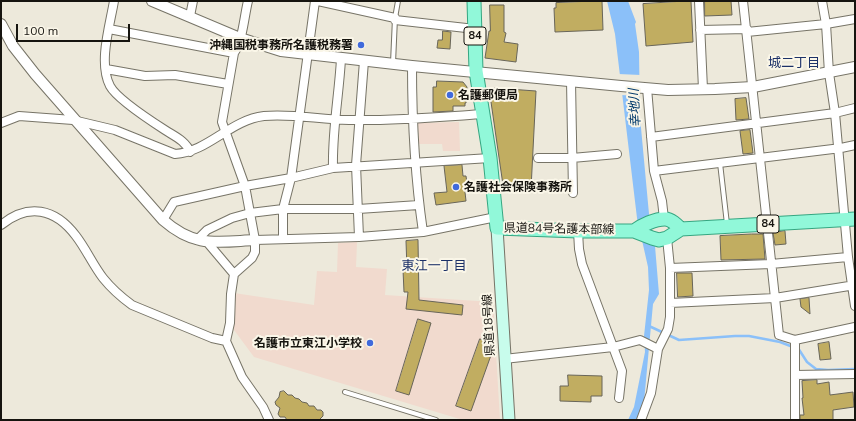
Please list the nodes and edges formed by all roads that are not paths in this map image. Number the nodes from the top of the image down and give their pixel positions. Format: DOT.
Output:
graph roads {
  1 [pos="114,1"];
  2 [pos="152,1"];
  3 [pos="193,1"];
  4 [pos="248,1"];
  5 [pos="315,1"];
  6 [pos="318,1"];
  7 [pos="398,1"];
  8 [pos="474,1"];
  9 [pos="698,1"];
  10 [pos="743,1"];
  11 [pos="822,1"];
  12 [pos="190,16"];
  13 [pos="395,19"];
  14 [pos="855,19"];
  15 [pos="1,24"];
  16 [pos="826,24"];
  17 [pos="109,29"];
  18 [pos="475,29"];
  19 [pos="700,30"];
  20 [pos="747,30"];
  21 [pos="240,38"];
  22 [pos="234,53"];
  23 [pos="308,55"];
  24 [pos="341,59"];
  25 [pos="364,61"];
  26 [pos="393,63"];
  27 [pos="412,66"];
  28 [pos="855,67"];
  29 [pos="106,69"];
  30 [pos="476,71"];
  31 [pos="829,73"];
  32 [pos="571,81"];
  33 [pos="228,84"];
  34 [pos="752,87"];
  35 [pos="645,88"];
  36 [pos="703,89"];
  37 [pos="855,108"];
  38 [pos="483,114"];
  39 [pos="835,114"];
  40 [pos="299,117"];
  41 [pos="412,118"];
  42 [pos="73,120"];
  43 [pos="335,120"];
  44 [pos="360,120"];
  45 [pos="1,123"];
  46 [pos="756,124"];
  47 [pos="225,132"];
  48 [pos="651,137"];
  49 [pos="855,145"];
  50 [pos="837,149"];
  51 [pos="190,152"];
  52 [pos="618,154"];
  53 [pos="490,158"];
  54 [pos="538,158"];
  55 [pos="572,158"];
  56 [pos="760,158"];
  57 [pos="415,162"];
  58 [pos="720,163"];
  59 [pos="356,165"];
  60 [pos="333,168"];
  61 [pos="654,171"];
  62 [pos="291,178"];
  63 [pos="245,186"];
  64 [pos="573,193"];
  65 [pos="419,206"];
  66 [pos="283,209"];
  67 [pos="358,209"];
  68 [pos="250,213"];
  69 [pos="664,219"];
  70 [pos="850,219"];
  71 [pos="163,220"];
  72 [pos="496,222"];
  73 [pos="767,224"];
  74 [pos="1,225"];
  75 [pos="727,226"];
  76 [pos="681,229"];
  77 [pos="578,231"];
  78 [pos="634,231"];
  79 [pos="423,232"];
  80 [pos="359,237"];
  81 [pos="283,238"];
  82 [pos="667,238"];
  83 [pos="255,240"];
  84 [pos="202,241"];
  85 [pos="848,257"];
  86 [pos="771,264"];
  87 [pos="670,268"];
  88 [pos="234,274"];
  89 [pos="853,285"];
  90 [pos="775,298"];
  91 [pos="670,303"];
  92 [pos="855,306"];
  93 [pos="855,327"];
  94 [pos="795,340"];
  95 [pos="226,341"];
  96 [pos="614,347"];
  97 [pos="656,348"];
  98 [pos="504,359"];
  99 [pos="855,374"];
  100 [pos="795,375"];
  101 [pos="345,392"];
  102 [pos="619,398"];
  103 [pos="269,420"];
  104 [pos="436,420"];
  105 [pos="509,420"];
  106 [pos="641,420"];
  107 [pos="795,420"];
  1 -- 17 [label="street"];
  2 -- 12 [label="street"];
  3 -- 12 [label="street"];
  4 -- 21 [label="street"];
  5 -- 23 [label="street"];
  6 -- 13 [label="street"];
  7 -- 13 [label="lane"];
  8 -- 18 [label="main road, 県道84号名護本部線 / 84"];
  9 -- 19 [label="street"];
  10 -- 20 [label="street"];
  11 -- 16 [label="street"];
  12 -- 21 [label="street"];
  13 -- 18 [label="street"];
  13 -- 26 [label="lane"];
  14 -- 16 [label="street"];
  15 -- 42 [label="street"];
  16 -- 20 [label="street"];
  16 -- 31 [label="street"];
  17 -- 22 [label="street"];
  17 -- 29 [label="street"];
  18 -- 30 [label="main road, 県道84号名護本部線 / 84"];
  19 -- 20 [label="street"];
  19 -- 36 [label="street"];
  20 -- 34 [label="street"];
  21 -- 22 [label="street"];
  21 -- 23 [label="street"];
  22 -- 33 [label="street"];
  23 -- 24 [label="street"];
  23 -- 40 [label="street"];
  24 -- 25 [label="street"];
  24 -- 43 [label="street"];
  25 -- 26 [label="street"];
  25 -- 44 [label="street"];
  26 -- 27 [label="street"];
  27 -- 30 [label="street"];
  27 -- 41 [label="street"];
  28 -- 31 [label="street"];
  29 -- 33 [label="street"];
  29 -- 51 [label="street"];
  30 -- 32 [label="street"];
  30 -- 38 [label="main road, 県道84号名護本部線 / 84"];
  31 -- 34 [label="street"];
  31 -- 39 [label="street"];
  32 -- 35 [label="street"];
  32 -- 55 [label="street"];
  33 -- 47 [label="street"];
  34 -- 36 [label="street"];
  34 -- 46 [label="street"];
  35 -- 36 [label="street"];
  35 -- 48 [label="street"];
  37 -- 39 [label="street"];
  38 -- 41 [label="street"];
  38 -- 53 [label="main road, 県道84号名護本部線 / 84"];
  39 -- 46 [label="street"];
  39 -- 50 [label="street"];
  40 -- 43 [label="street"];
  40 -- 47 [label="street"];
  40 -- 62 [label="street"];
  41 -- 44 [label="street"];
  41 -- 57 [label="street"];
  42 -- 45 [label="street"];
  42 -- 51 [label="street"];
  42 -- 71 [label="street"];
  43 -- 44 [label="street"];
  43 -- 60 [label="street"];
  44 -- 59 [label="street"];
  46 -- 48 [label="street"];
  46 -- 56 [label="street"];
  47 -- 51 [label="street"];
  47 -- 63 [label="street"];
  48 -- 61 [label="street"];
  49 -- 50 [label="street"];
  50 -- 56 [label="street"];
  50 -- 70 [label="street"];
  52 -- 55 [label="street"];
  53 -- 57 [label="street"];
  53 -- 72 [label="main road, 県道84号名護本部線 / 84"];
  54 -- 55 [label="street"];
  55 -- 64 [label="street"];
  56 -- 58 [label="street"];
  56 -- 73 [label="street"];
  57 -- 59 [label="street"];
  57 -- 65 [label="street"];
  58 -- 61 [label="street"];
  58 -- 75 [label="lane"];
  59 -- 60 [label="street"];
  59 -- 67 [label="street"];
  60 -- 62 [label="street"];
  61 -- 69 [label="street"];
  62 -- 63 [label="street"];
  62 -- 66 [label="street"];
  63 -- 68 [label="street"];
  63 -- 71 [label="street"];
  65 -- 67 [label="street"];
  65 -- 79 [label="street"];
  66 -- 67 [label="street"];
  66 -- 68 [label="street"];
  66 -- 81 [label="street"];
  67 -- 80 [label="street"];
  68 -- 83 [label="street"];
  68 -- 84 [label="street"];
  69 -- 76 [label="main road"];
  69 -- 78 [label="main road, 県道84号名護本部線"];
  70 -- 73 [label="main road, 84"];
  70 -- 85 [label="street"];
  71 -- 84 [label="street"];
  72 -- 77 [label="main road, 県道84号名護本部線"];
  72 -- 79 [label="street"];
  72 -- 98 [label="main road, 県道18号線"];
  73 -- 75 [label="main road, 84"];
  73 -- 86 [label="street"];
  74 -- 95 [label="street"];
  75 -- 76 [label="main road, 84"];
  76 -- 82 [label="main road, 84"];
  77 -- 78 [label="main road, 県道84号名護本部線"];
  77 -- 96 [label="street"];
  78 -- 82 [label="main road, 県道84号名護本部線"];
  79 -- 80 [label="street"];
  80 -- 81 [label="street"];
  81 -- 83 [label="street"];
  82 -- 87 [label="street"];
  83 -- 84 [label="street"];
  83 -- 88 [label="street"];
  84 -- 88 [label="street"];
  85 -- 86 [label="street"];
  85 -- 89 [label="street"];
  86 -- 87 [label="street"];
  86 -- 90 [label="street"];
  87 -- 91 [label="street"];
  88 -- 95 [label="street"];
  89 -- 90 [label="street"];
  89 -- 92 [label="street"];
  90 -- 91 [label="street"];
  90 -- 94 [label="street"];
  91 -- 97 [label="street"];
  93 -- 94 [label="street"];
  94 -- 100 [label="street"];
  95 -- 103 [label="street"];
  96 -- 97 [label="street"];
  96 -- 98 [label="street"];
  96 -- 102 [label="street"];
  97 -- 106 [label="street"];
  98 -- 105 [label="main road, 県道18号線"];
  99 -- 100 [label="street"];
  100 -- 107 [label="street"];
  101 -- 104 [label="lane"];
}
